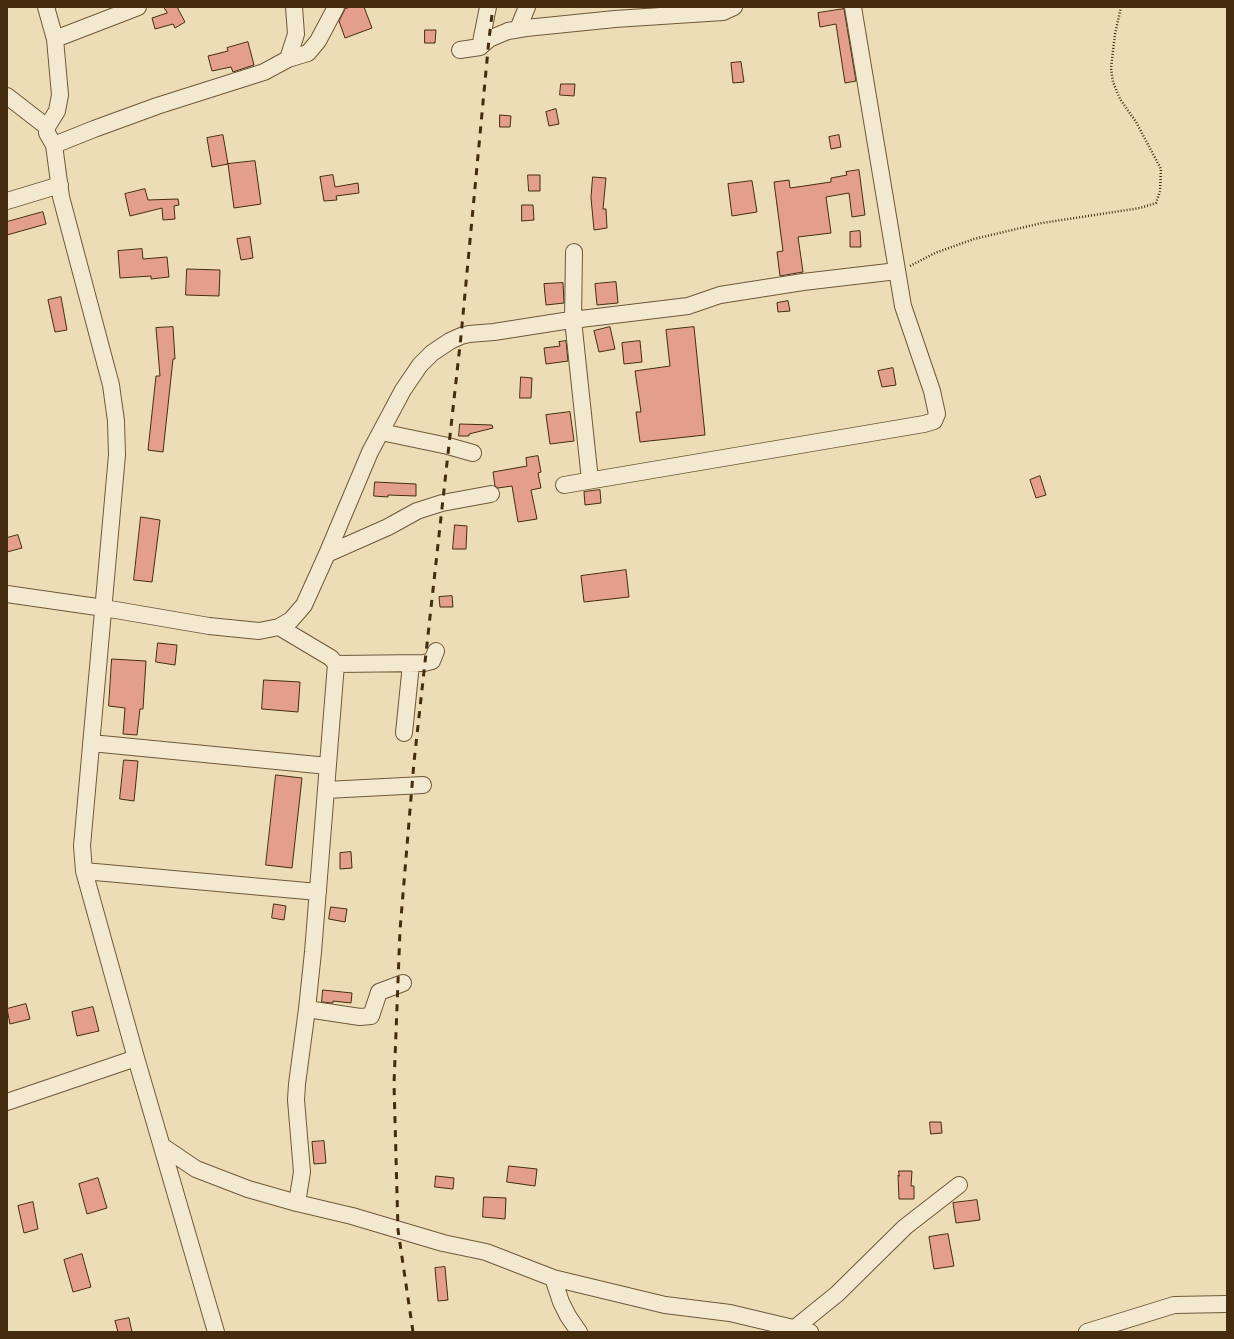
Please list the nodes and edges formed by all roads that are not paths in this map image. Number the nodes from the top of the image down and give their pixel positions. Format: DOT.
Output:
graph roads {
  1 [pos="46,7"];
  2 [pos="136,7"];
  3 [pos="294,7"];
  4 [pos="336,7"];
  5 [pos="488,7"];
  6 [pos="527,7"];
  7 [pos="734,7"];
  8 [pos="853,7"];
  9 [pos="518,29"];
  10 [pos="55,39"];
  11 [pos="480,47"];
  12 [pos="460,50"];
  13 [pos="288,59"];
  14 [pos="7,96"];
  15 [pos="47,127"];
  16 [pos="54,145"];
  17 [pos="60,184"];
  18 [pos="7,201"];
  19 [pos="574,252"];
  20 [pos="897,271"];
  21 [pos="573,320"];
  22 [pos="381,432"];
  23 [pos="473,453"];
  24 [pos="590,480"];
  25 [pos="564,485"];
  26 [pos="491,494"];
  27 [pos="327,554"];
  28 [pos="7,594"];
  29 [pos="104,608"];
  30 [pos="279,627"];
  31 [pos="436,651"];
  32 [pos="336,664"];
  33 [pos="411,664"];
  34 [pos="404,733"];
  35 [pos="91,743"];
  36 [pos="328,766"];
  37 [pos="423,785"];
  38 [pos="326,790"];
  39 [pos="84,871"];
  40 [pos="318,892"];
  41 [pos="403,983"];
  42 [pos="307,1009"];
  43 [pos="136,1058"];
  44 [pos="7,1102"];
  45 [pos="162,1146"];
  46 [pos="959,1185"];
  47 [pos="297,1203"];
  48 [pos="553,1278"];
  49 [pos="1227,1304"];
  50 [pos="803,1330"];
  51 [pos="216,1332"];
  52 [pos="579,1332"];
  53 [pos="1087,1332"];
  1 -- 10 [label="street"];
  2 -- 10 [label="street"];
  3 -- 13 [label="street"];
  4 -- 13 [label="street"];
  5 -- 11 [label="street"];
  6 -- 9 [label="street"];
  7 -- 9 [label="street"];
  8 -- 20 [label="street"];
  9 -- 11 [label="street"];
  10 -- 15 [label="street"];
  11 -- 12 [label="street"];
  13 -- 16 [label="street"];
  14 -- 15 [label="street"];
  15 -- 16 [label="street"];
  16 -- 17 [label="street"];
  17 -- 18 [label="street"];
  17 -- 29 [label="street"];
  19 -- 21 [label="street"];
  20 -- 21 [label="street"];
  20 -- 24 [label="street"];
  21 -- 22 [label="street"];
  21 -- 24 [label="street"];
  22 -- 23 [label="street"];
  22 -- 27 [label="street"];
  24 -- 25 [label="street"];
  26 -- 27 [label="street"];
  27 -- 30 [label="street"];
  28 -- 29 [label="street"];
  29 -- 30 [label="street"];
  29 -- 35 [label="street"];
  30 -- 32 [label="street"];
  31 -- 33 [label="street"];
  32 -- 33 [label="street"];
  32 -- 36 [label="street"];
  33 -- 34 [label="street"];
  35 -- 36 [label="street"];
  35 -- 39 [label="street"];
  36 -- 38 [label="street"];
  37 -- 38 [label="street"];
  38 -- 40 [label="street"];
  39 -- 40 [label="street"];
  39 -- 43 [label="street"];
  40 -- 42 [label="street"];
  41 -- 42 [label="street"];
  42 -- 47 [label="street"];
  43 -- 44 [label="street"];
  43 -- 45 [label="street"];
  45 -- 47 [label="street"];
  45 -- 51 [label="street"];
  46 -- 50 [label="street"];
  47 -- 48 [label="street"];
  48 -- 50 [label="street"];
  48 -- 52 [label="street"];
  49 -- 53 [label="street"];
}
